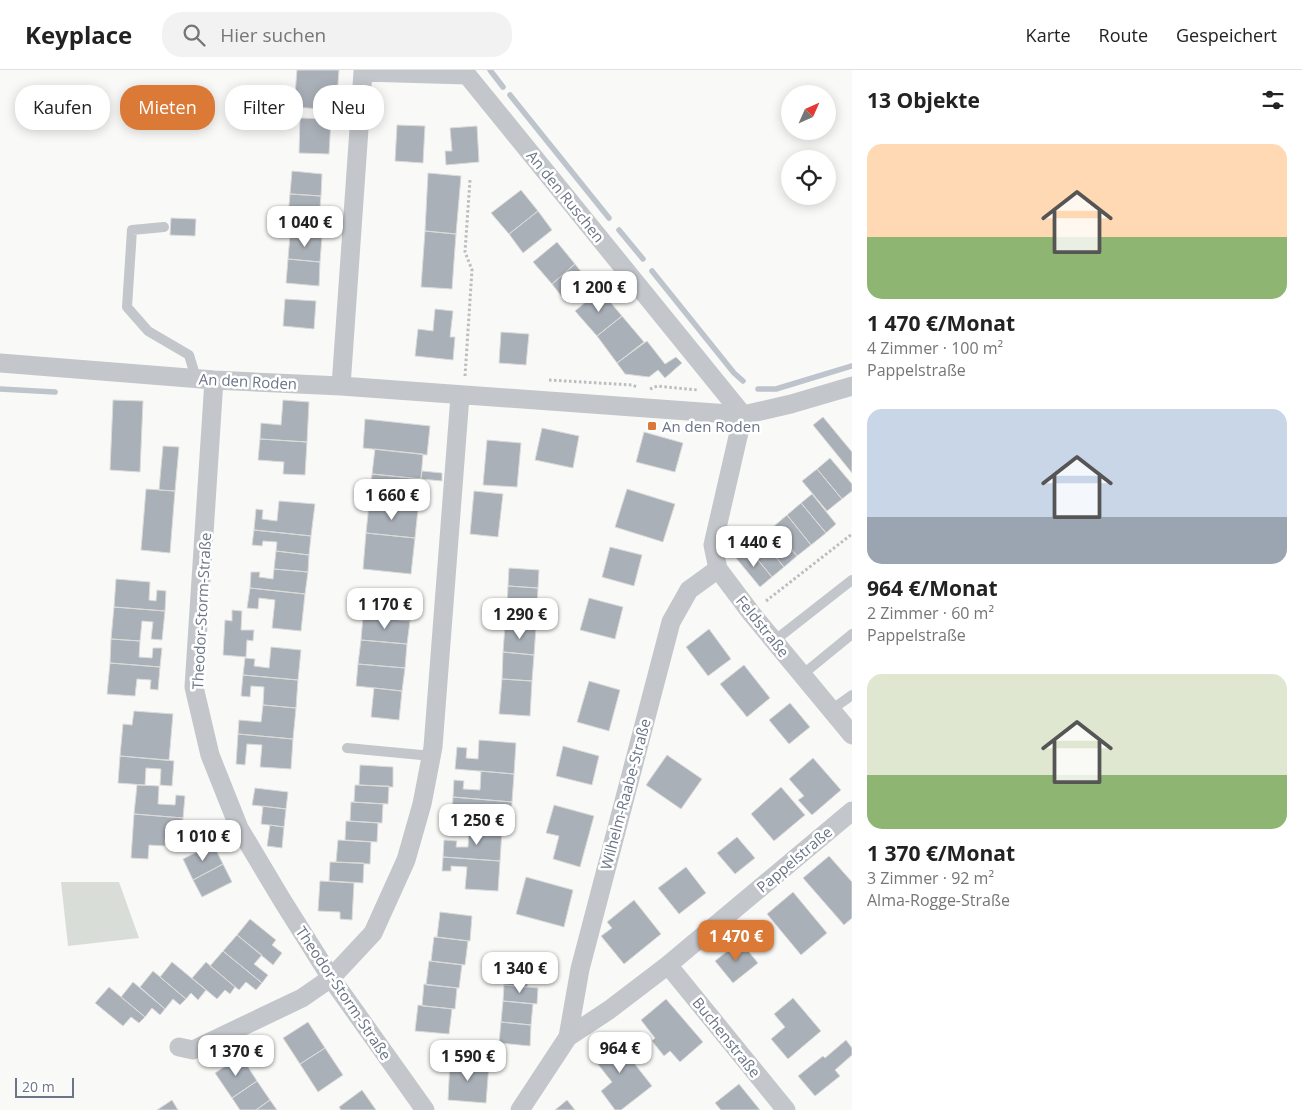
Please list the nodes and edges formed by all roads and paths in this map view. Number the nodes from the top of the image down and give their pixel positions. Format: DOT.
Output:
graph roads {
  1 [pos="465,72"];
  2 [pos="470,180"];
  3 [pos="164,227"];
  4 [pos="0,363"];
  5 [pos="205,379"];
  6 [pos="341,386"];
  7 [pos="852,386"];
  8 [pos="460,396"];
  9 [pos="744,415"];
  10 [pos="852,534"];
  11 [pos="718,569"];
  12 [pos="852,580"];
  13 [pos="751,613"];
  14 [pos="852,634"];
  15 [pos="774,640"];
  16 [pos="802,675"];
  17 [pos="852,695"];
  18 [pos="832,710"];
  19 [pos="852,736"];
  20 [pos="347,748"];
  21 [pos="432,756"];
  22 [pos="852,811"];
  23 [pos="668,965"];
  24 [pos="330,978"];
  25 [pos="568,1037"];
  26 [pos="179,1046"];
  27 [pos="425,1110"];
  28 [pos="520,1110"];
  29 [pos="786,1110"];
  1 -- 6 [label="street"];
  1 -- 9 [label="street, An den Ruschen"];
  2 -- 8 [label="path"];
  3 -- 5 [label="lane"];
  4 -- 5 [label="street, An den Roden"];
  5 -- 6 [label="street, An den Roden"];
  5 -- 24 [label="street, Theodor-Storm-Straße"];
  6 -- 8 [label="street, An den Roden"];
  7 -- 9 [label="street, An den Roden"];
  8 -- 9 [label="street, An den Roden"];
  8 -- 21 [label="street"];
  9 -- 11 [label="street, Feldstraße"];
  10 -- 13 [label="path"];
  11 -- 13 [label="street, Feldstraße"];
  11 -- 25 [label="street, Wilhelm-Raabe-Straße"];
  12 -- 15 [label="lane"];
  13 -- 15 [label="street, Feldstraße"];
  14 -- 16 [label="lane"];
  15 -- 16 [label="street, Feldstraße"];
  16 -- 18 [label="street, Feldstraße"];
  17 -- 18 [label="lane"];
  18 -- 19 [label="street, Feldstraße"];
  20 -- 21 [label="lane"];
  21 -- 24 [label="street"];
  22 -- 23 [label="street, Pappelstraße"];
  23 -- 25 [label="street, Pappelstraße"];
  23 -- 29 [label="street, Buchenstraße"];
  24 -- 26 [label="street"];
  24 -- 27 [label="street, Theodor-Storm-Straße"];
  25 -- 28 [label="street, Pappelstraße"];
}
